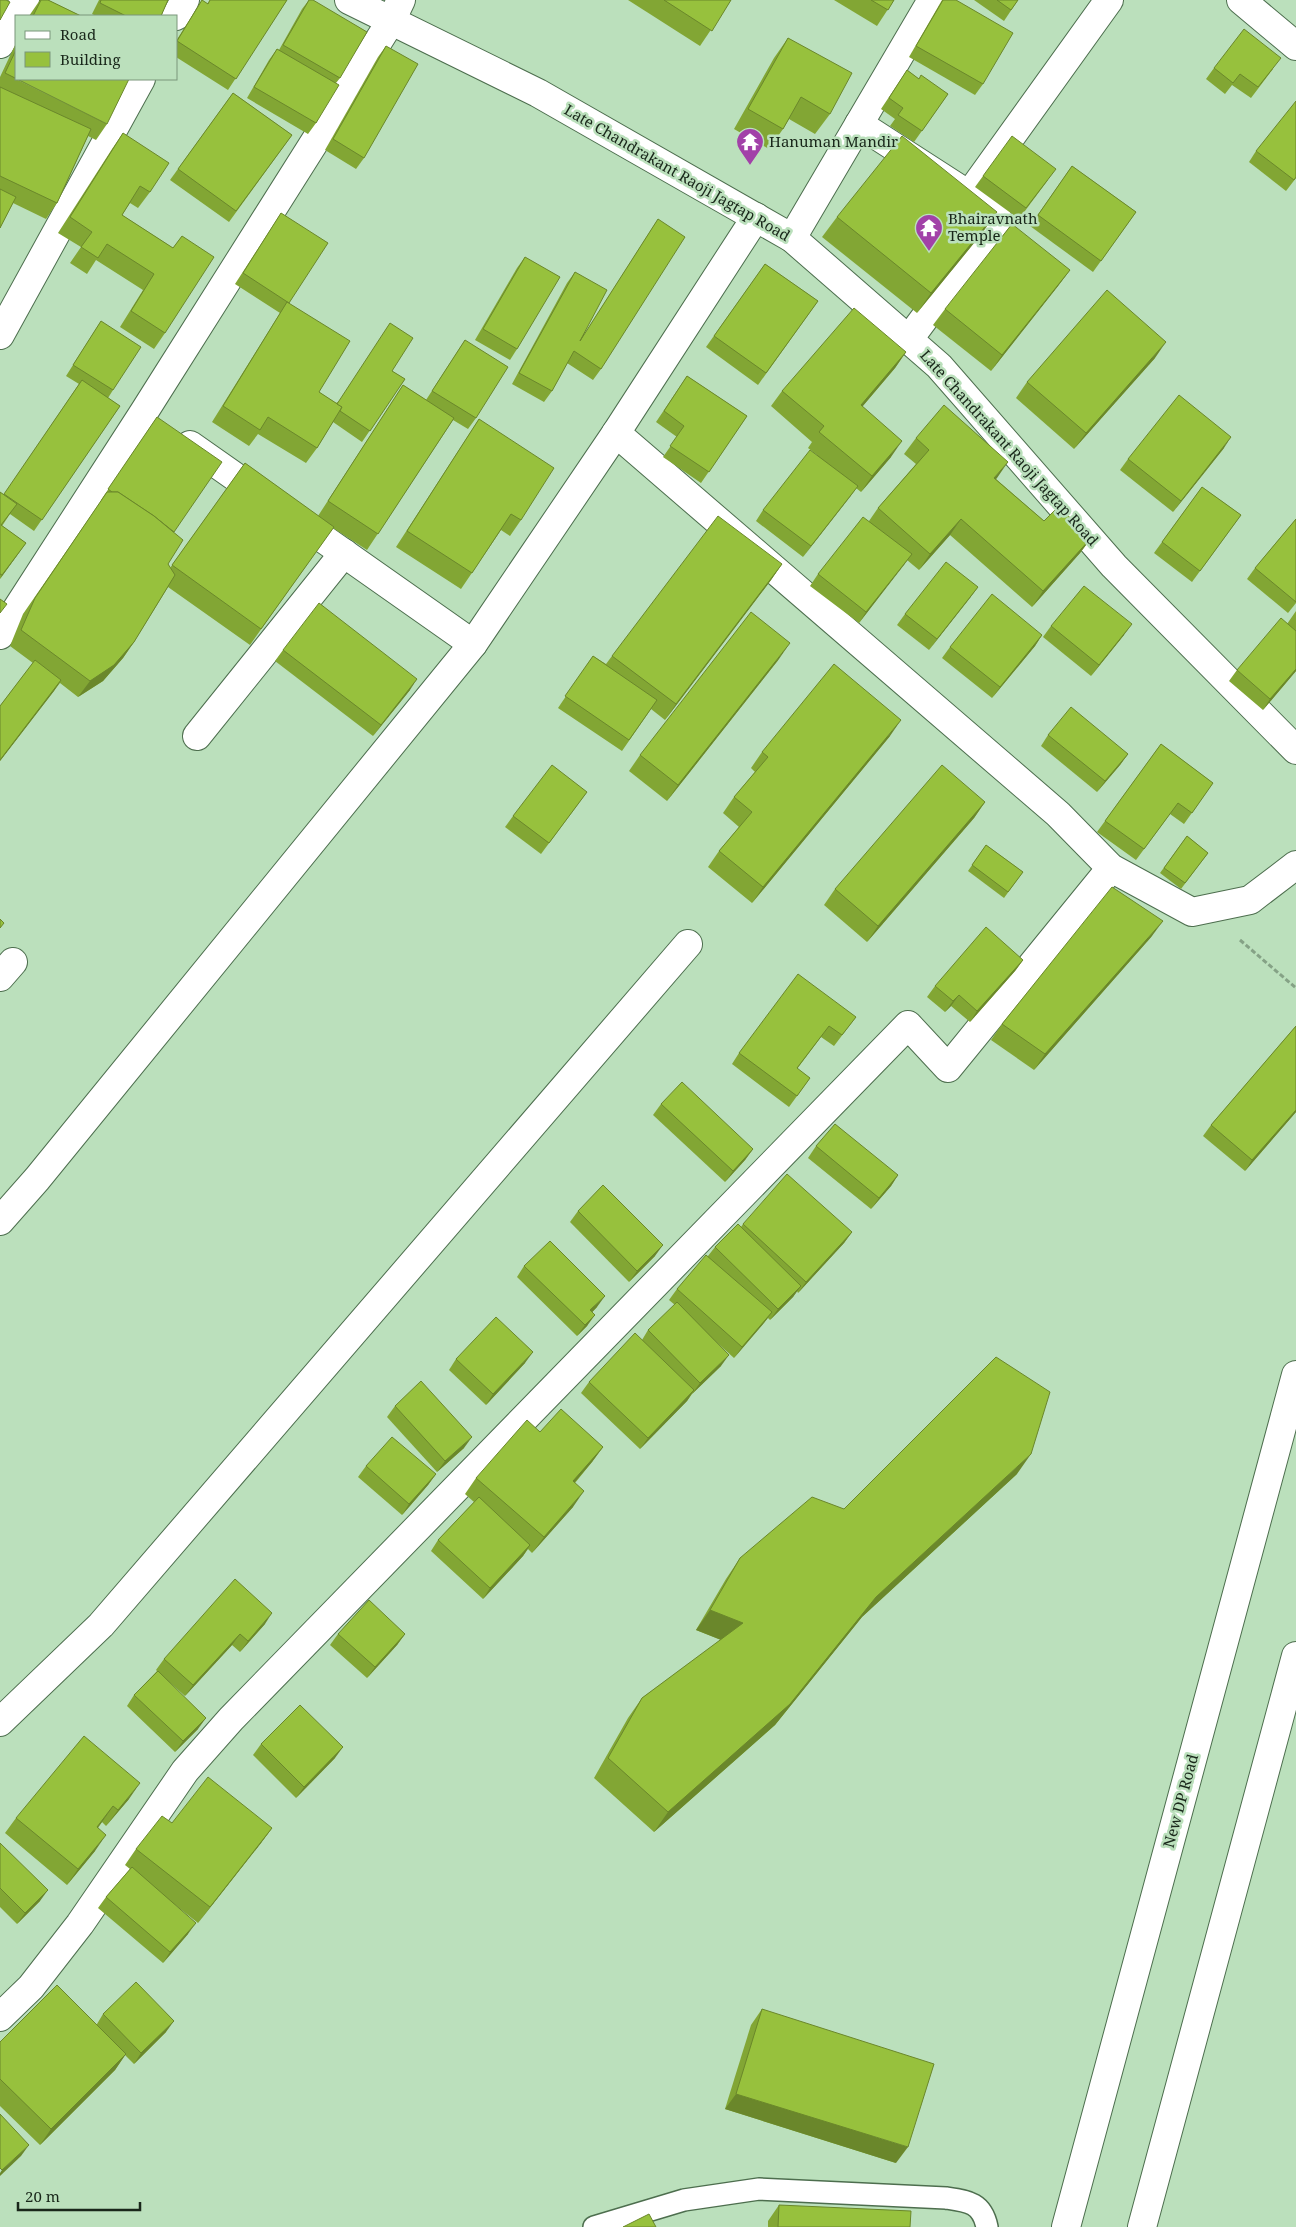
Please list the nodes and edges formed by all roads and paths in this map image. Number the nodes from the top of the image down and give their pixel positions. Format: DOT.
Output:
graph roads {
  1 [pos="25,0"];
  2 [pos="185,0"];
  3 [pos="349,0"];
  4 [pos="932,0"];
  5 [pos="1109,0"];
  6 [pos="1241,0"];
  7 [pos="396,10"];
  8 [pos="16,15"];
  9 [pos="177,15"];
  10 [pos="15,18"];
  11 [pos="0,44"];
  12 [pos="1296,46"];
  13 [pos="140,80"];
  14 [pos="859,124"];
  15 [pos="969,195"];
  16 [pos="756,217"];
  17 [pos="792,238"];
  18 [pos="0,335"];
  19 [pos="909,339"];
  20 [pos="144,412"];
  21 [pos="616,433"];
  22 [pos="344,553"];
  23 [pos="0,635"];
  24 [pos="473,644"];
  25 [pos="197,736"];
  26 [pos="1296,750"];
  27 [pos="1296,865"];
  28 [pos="1111,868"];
  29 [pos="1192,912"];
  30 [pos="688,944"];
  31 [pos="1296,988"];
  32 [pos="0,1221"];
  33 [pos="1296,1375"];
  34 [pos="1296,1656"];
  35 [pos="0,1722"];
  36 [pos="0,2017"];
  37 [pos="594,2227"];
  38 [pos="987,2227"];
  39 [pos="1066,2227"];
  40 [pos="1142,2227"];
  1 -- 8 [label="street"];
  2 -- 9 [label="street"];
  3 -- 7 [label="street, Late Chandrakant Raoji Jagtap Road"];
  4 -- 14 [label="street"];
  5 -- 15 [label="street"];
  6 -- 12 [label="street"];
  7 -- 16 [label="street, Late Chandrakant Raoji Jagtap Road"];
  7 -- 20 [label="street"];
  10 -- 11 [label="street"];
  13 -- 18 [label="street"];
  14 -- 15 [label="street"];
  14 -- 17 [label="street"];
  15 -- 19 [label="street"];
  16 -- 17 [label="street, Late Chandrakant Raoji Jagtap Road"];
  16 -- 21 [label="street"];
  17 -- 19 [label="street, Late Chandrakant Raoji Jagtap Road"];
  19 -- 26 [label="street, Late Chandrakant Raoji Jagtap Road"];
  20 -- 22 [label="street"];
  20 -- 23 [label="street"];
  21 -- 24 [label="street"];
  21 -- 28 [label="street"];
  22 -- 24 [label="street"];
  22 -- 25 [label="street"];
  24 -- 32 [label="street"];
  27 -- 29 [label="street"];
  28 -- 29 [label="street"];
  28 -- 36 [label="street"];
  29 -- 31 [label="path"];
  30 -- 35 [label="street"];
  33 -- 39 [label="street, New DP Road"];
  34 -- 40 [label="street"];
  37 -- 38 [label="lane"];
}
